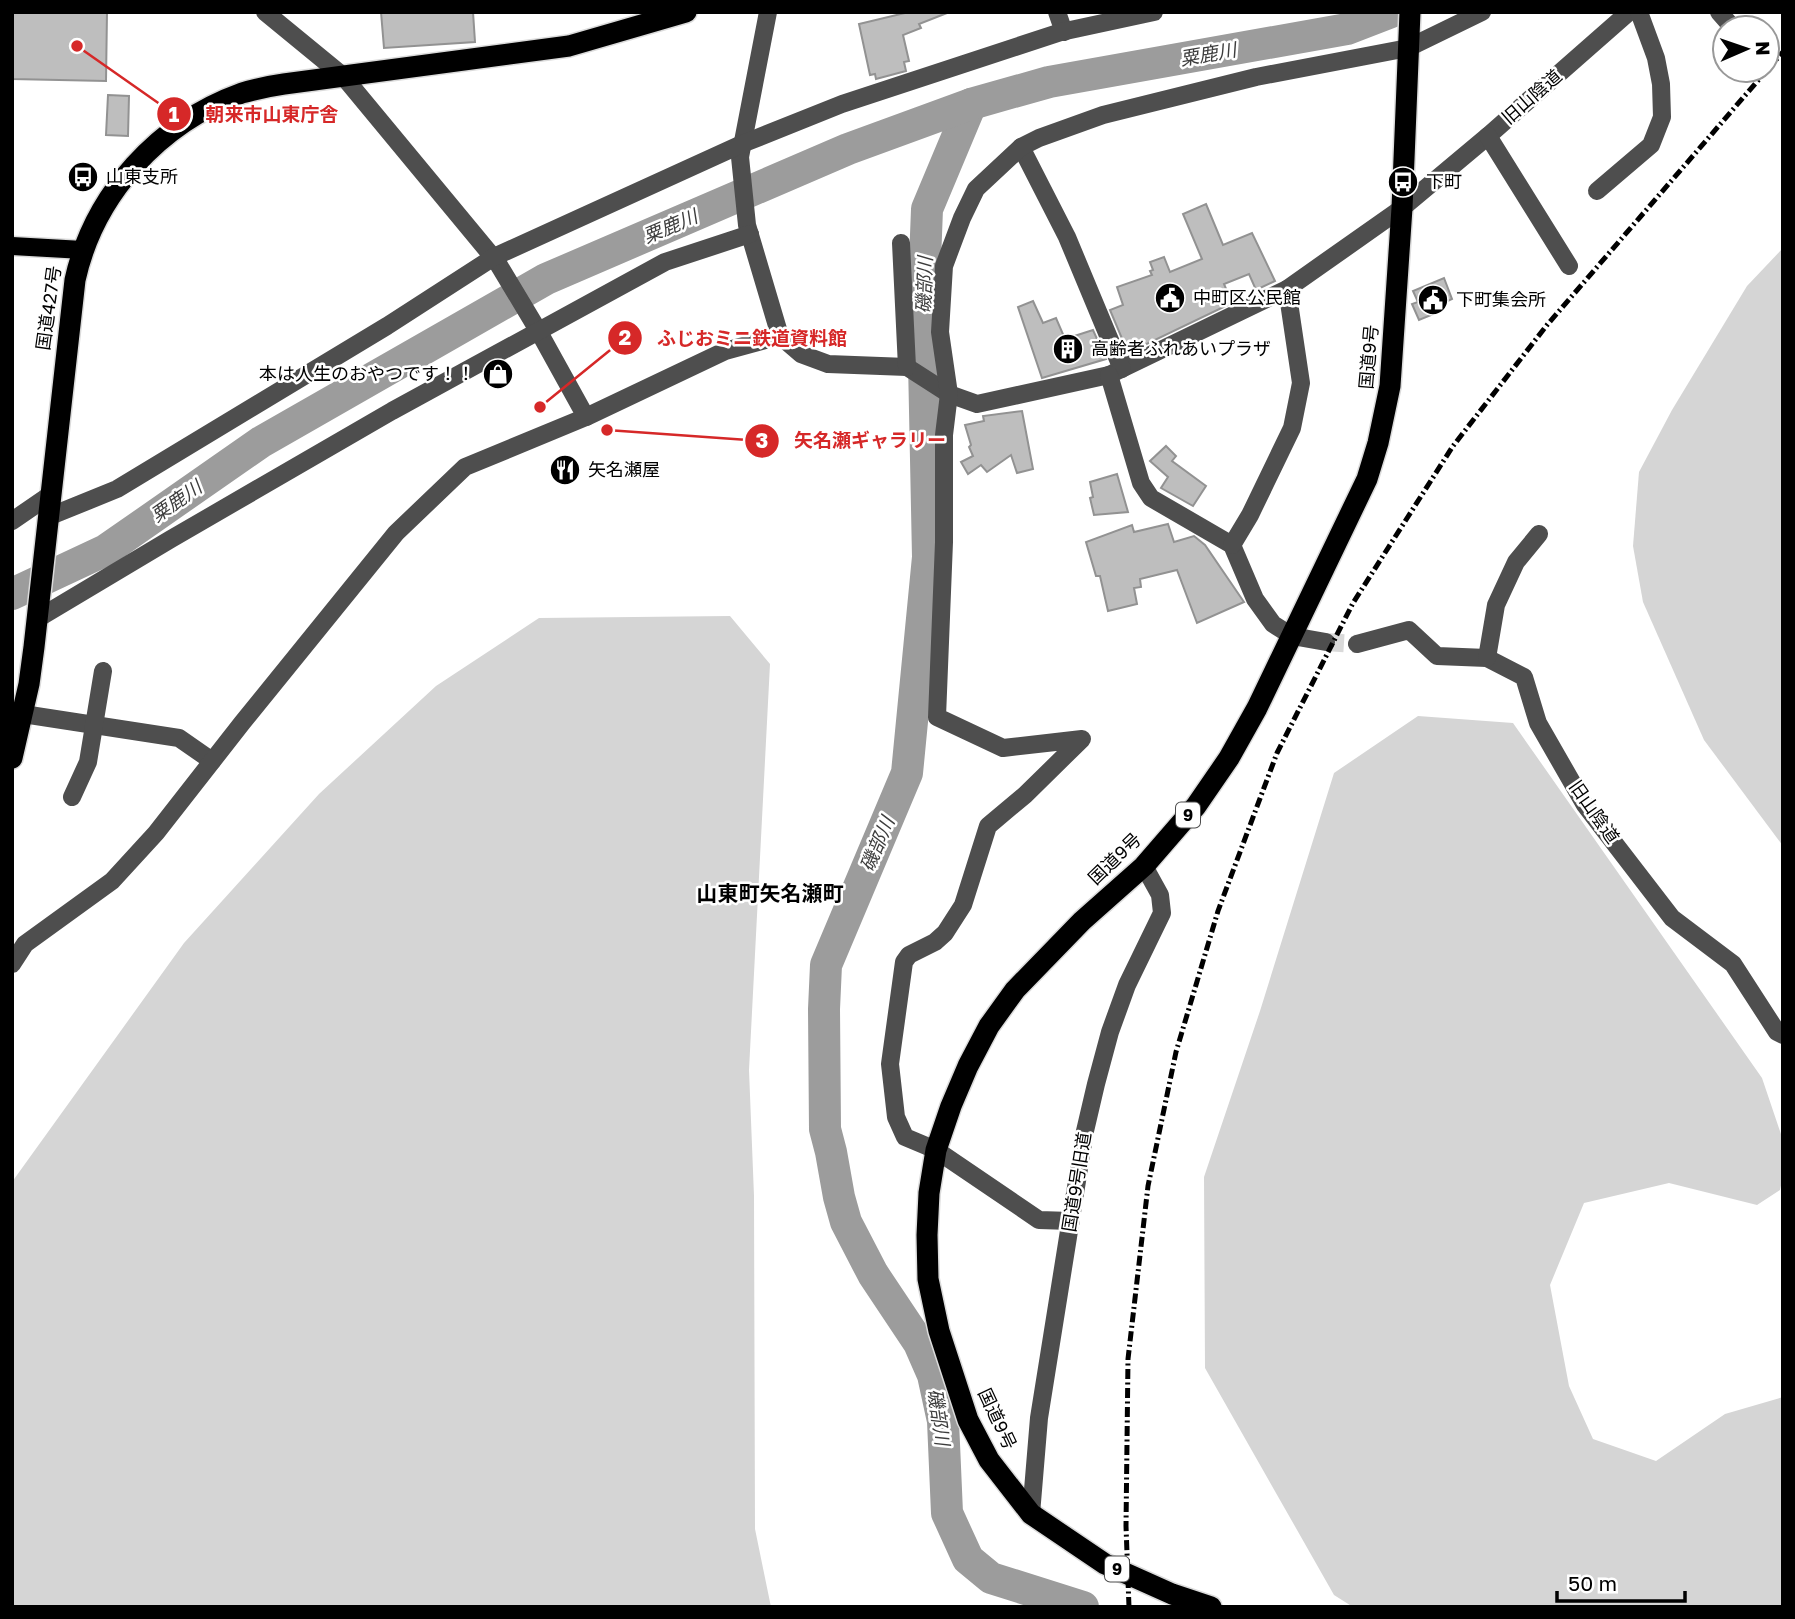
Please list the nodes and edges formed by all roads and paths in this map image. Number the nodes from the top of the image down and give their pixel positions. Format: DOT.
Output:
graph roads {
  1 [pos="265,12"];
  2 [pos="685,12"];
  3 [pos="768,12"];
  4 [pos="1057,12"];
  5 [pos="1154,12"];
  6 [pos="1410,12"];
  7 [pos="1482,12"];
  8 [pos="1629,12"];
  9 [pos="1639,12"];
  10 [pos="1064,32"];
  11 [pos="1408,43"];
  12 [pos="343,76"];
  13 [pos="1488,136"];
  14 [pos="1021,148"];
  15 [pos="741,150"];
  16 [pos="1597,191"];
  17 [pos="1402,208"];
  18 [pos="749,230"];
  19 [pos="901,243"];
  20 [pos="12,246"];
  21 [pos="83,250"];
  22 [pos="496,259"];
  23 [pos="1569,266"];
  24 [pos="1287,289"];
  25 [pos="537,329"];
  26 [pos="780,336"];
  27 [pos="907,367"];
  28 [pos="1115,372"];
  29 [pos="949,394"];
  30 [pos="586,417"];
  31 [pos="50,495"];
  32 [pos="12,521"];
  33 [pos="48,522"];
  34 [pos="1539,534"];
  35 [pos="1232,545"];
  36 [pos="37,615"];
  37 [pos="1292,636"];
  38 [pos="1326,642"];
  39 [pos="1357,644"];
  40 [pos="1487,658"];
  41 [pos="103,671"];
  42 [pos="23,714"];
  43 [pos="95,725"];
  44 [pos="12,758"];
  45 [pos="212,761"];
  46 [pos="72,797"];
  47 [pos="1144,866"];
  48 [pos="12,964"];
  49 [pos="1783,1035"];
  50 [pos="936,1150"];
  51 [pos="1070,1221"];
  52 [pos="1031,1514"];
  53 [pos="1211,1607"];
  1 -- 12 [label="street"];
  2 -- 12 [label="highway, 国道427号"];
  3 -- 15 [label="street"];
  4 -- 10 [label="street"];
  5 -- 10 [label="street"];
  6 -- 11 [label="highway, 国道9号 / 9"];
  7 -- 11 [label="street"];
  8 -- 13 [label="street, 旧山陰道"];
  9 -- 16 [label="street"];
  10 -- 15 [label="street"];
  11 -- 14 [label="street"];
  11 -- 17 [label="highway, 国道9号 / 9"];
  12 -- 21 [label="highway, 国道427号"];
  12 -- 22 [label="street"];
  13 -- 17 [label="street"];
  13 -- 23 [label="street, 旧山陰道"];
  14 -- 28 [label="street"];
  14 -- 29 [label="street"];
  15 -- 18 [label="street"];
  15 -- 22 [label="street"];
  17 -- 24 [label="street"];
  17 -- 37 [label="highway, 国道9号 / 9"];
  18 -- 25 [label="street"];
  18 -- 26 [label="street"];
  19 -- 27 [label="street"];
  20 -- 21 [label="main road"];
  21 -- 31 [label="highway, 国道427号"];
  22 -- 25 [label="street"];
  22 -- 33 [label="street"];
  24 -- 28 [label="street"];
  24 -- 35 [label="street"];
  25 -- 30 [label="street"];
  25 -- 36 [label="street"];
  26 -- 27 [label="street"];
  26 -- 30 [label="street"];
  27 -- 29 [label="street"];
  28 -- 29 [label="street"];
  28 -- 35 [label="street"];
  29 -- 50 [label="street"];
  30 -- 45 [label="street"];
  31 -- 32 [label="street"];
  31 -- 33 [label="highway, 国道427号"];
  33 -- 36 [label="highway, 国道427号"];
  34 -- 40 [label="street"];
  35 -- 37 [label="street"];
  36 -- 42 [label="highway, 国道427号"];
  37 -- 38 [label="street"];
  37 -- 47 [label="highway, 国道9号 / 9"];
  39 -- 40 [label="street"];
  40 -- 49 [label="street, 旧山陰道"];
  41 -- 43 [label="street"];
  42 -- 43 [label="street"];
  42 -- 44 [label="highway, 国道427号"];
  43 -- 45 [label="street"];
  43 -- 46 [label="street"];
  45 -- 48 [label="street"];
  47 -- 50 [label="highway, 国道9号 / 9"];
  47 -- 51 [label="street, 国道9号旧道"];
  50 -- 51 [label="street"];
  50 -- 52 [label="highway, 国道9号 / 9"];
  51 -- 52 [label="street, 国道9号旧道"];
  52 -- 53 [label="highway, 国道9号 / 9"];
}
